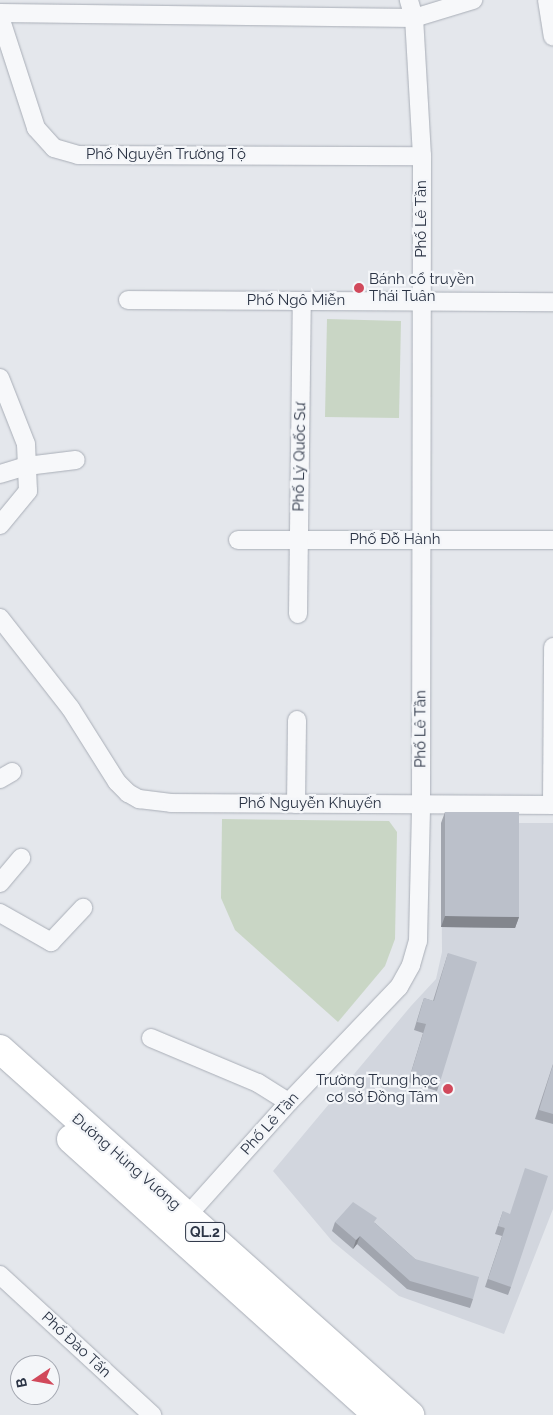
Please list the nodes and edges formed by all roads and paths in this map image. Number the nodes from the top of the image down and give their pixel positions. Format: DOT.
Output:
graph roads {
  1 [pos="409,0"];
  2 [pos="473,0"];
  3 [pos="547,0"];
  4 [pos="0,15"];
  5 [pos="414,18"];
  6 [pos="553,37"];
  7 [pos="422,156"];
  8 [pos="128,300"];
  9 [pos="302,301"];
  10 [pos="422,301"];
  11 [pos="553,302"];
  12 [pos="0,378"];
  13 [pos="76,460"];
  14 [pos="27,466"];
  15 [pos="0,474"];
  16 [pos="0,525"];
  17 [pos="238,540"];
  18 [pos="299,540"];
  19 [pos="422,540"];
  20 [pos="553,540"];
  21 [pos="298,614"];
  22 [pos="0,618"];
  23 [pos="553,647"];
  24 [pos="297,720"];
  25 [pos="296,804"];
  26 [pos="421,804"];
  27 [pos="552,805"];
  28 [pos="21,858"];
  29 [pos="0,884"];
  30 [pos="83,908"];
  31 [pos="0,913"];
  32 [pos="151,1038"];
  33 [pos="0,1049"];
  34 [pos="0,1074"];
  35 [pos="289,1102"];
  36 [pos="187,1216"];
  37 [pos="0,1275"];
  38 [pos="152,1415"];
  39 [pos="378,1415"];
  40 [pos="410,1415"];
  1 -- 5 [label="street, Phố Lê Tần"];
  2 -- 5 [label="street"];
  3 -- 6 [label="street"];
  4 -- 5 [label="street"];
  4 -- 7 [label="street, Phố Nguyễn Trường Tộ"];
  5 -- 7 [label="street, Phố Lê Tần"];
  7 -- 10 [label="street, Phố Lê Tần"];
  8 -- 9 [label="street, Phố Ngô Miễn"];
  9 -- 10 [label="street, Phố Ngô Miễn"];
  9 -- 18 [label="street, Phố Lý Quốc Sư"];
  10 -- 11 [label="street, Phố Ngô Miễn"];
  10 -- 19 [label="street, Phố Lê Tần"];
  12 -- 14 [label="street"];
  13 -- 14 [label="street"];
  14 -- 15 [label="street"];
  14 -- 16 [label="street"];
  17 -- 18 [label="street, Phố Đỗ Hành"];
  18 -- 19 [label="street, Phố Đỗ Hành"];
  18 -- 21 [label="street, Phố Lý Quốc Sư"];
  19 -- 20 [label="street, Phố Đỗ Hành"];
  19 -- 26 [label="street, Phố Lê Tần"];
  22 -- 25 [label="street, Phố Nguyễn Khuyến"];
  23 -- 27 [label="street"];
  24 -- 25 [label="street"];
  25 -- 26 [label="street, Phố Nguyễn Khuyến"];
  26 -- 27 [label="street, Phố Nguyễn Khuyến"];
  26 -- 35 [label="street, Phố Lê Tần"];
  28 -- 29 [label="street"];
  30 -- 31 [label="street"];
  32 -- 35 [label="street"];
  33 -- 36 [label="main road, Đường Hùng Vương / QL.2"];
  34 -- 39 [label="main road, Đường Hùng Vương / QL.2"];
  35 -- 36 [label="street, Phố Lê Tần"];
  36 -- 40 [label="main road, Đường Hùng Vương / QL.2"];
  37 -- 38 [label="street, Phố Đào Tấn"];
}
